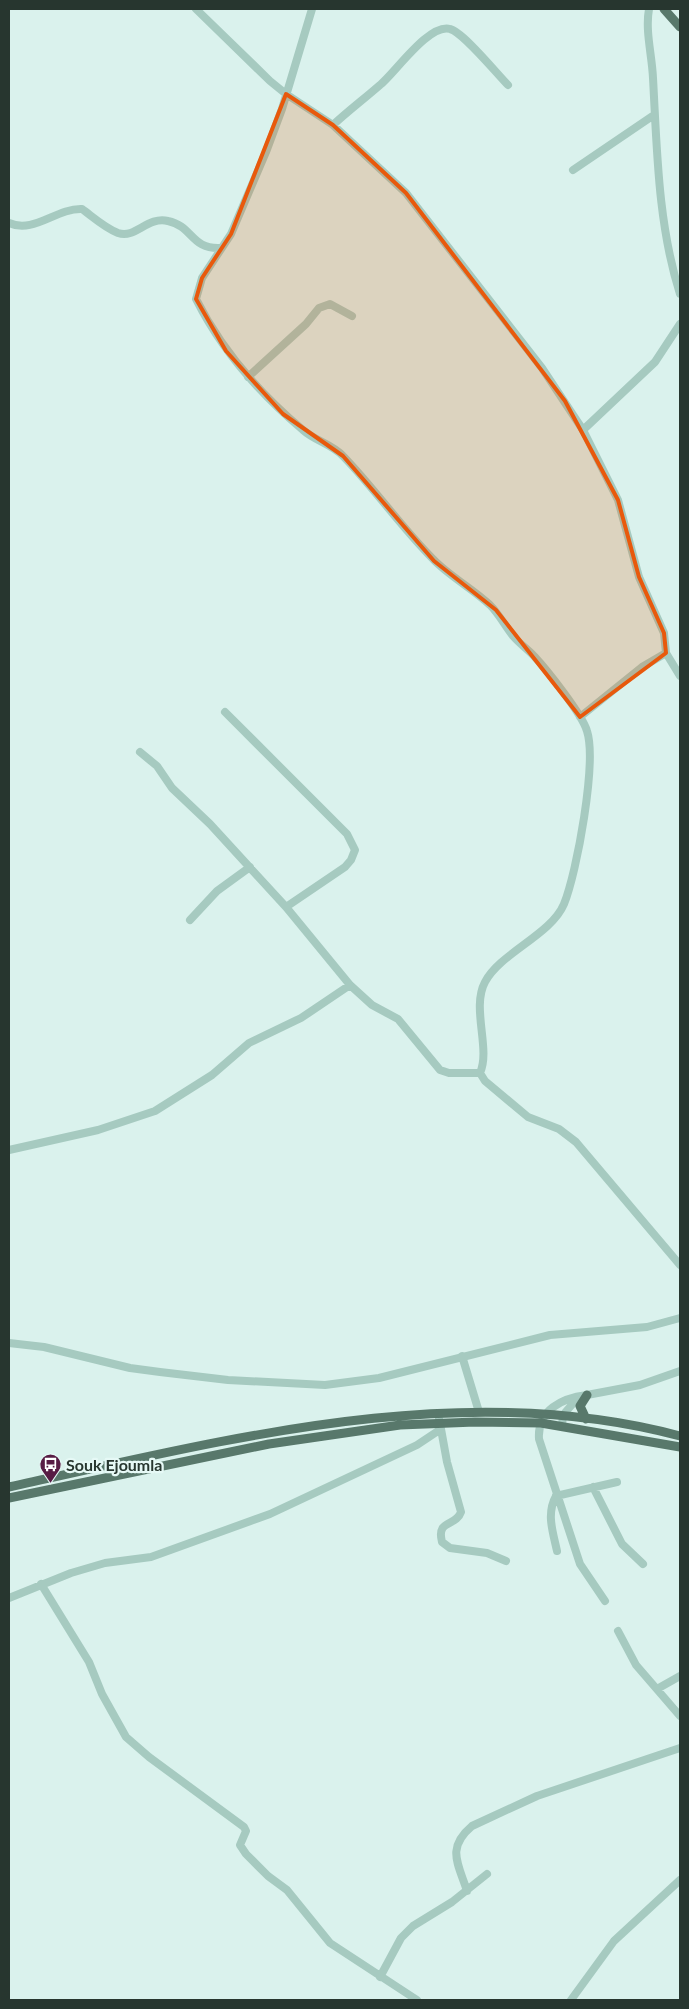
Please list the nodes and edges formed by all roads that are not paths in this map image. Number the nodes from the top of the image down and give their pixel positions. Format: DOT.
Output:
graph roads {
  1 [pos="196,9"];
  2 [pos="312,9"];
  3 [pos="649,9"];
  4 [pos="664,9"];
  5 [pos="680,27"];
  6 [pos="508,85"];
  7 [pos="286,94"];
  8 [pos="654,115"];
  9 [pos="333,125"];
  10 [pos="573,170"];
  11 [pos="9,223"];
  12 [pos="221,248"];
  13 [pos="680,294"];
  14 [pos="352,316"];
  15 [pos="680,324"];
  16 [pos="248,377"];
  17 [pos="582,430"];
  18 [pos="666,653"];
  19 [pos="680,676"];
  20 [pos="225,712"];
  21 [pos="580,717"];
  22 [pos="140,752"];
  23 [pos="250,867"];
  24 [pos="286,907"];
  25 [pos="190,920"];
  26 [pos="350,985"];
  27 [pos="480,1073"];
  28 [pos="9,1150"];
  29 [pos="680,1265"];
  30 [pos="680,1318"];
  31 [pos="9,1343"];
  32 [pos="462,1356"];
  33 [pos="680,1371"];
  34 [pos="587,1395"];
  35 [pos="479,1412"];
  36 [pos="437,1413"];
  37 [pos="545,1414"];
  38 [pos="563,1415"];
  39 [pos="586,1419"];
  40 [pos="541,1423"];
  41 [pos="441,1426"];
  42 [pos="562,1426"];
  43 [pos="679,1436"];
  44 [pos="227,1442"];
  45 [pos="678,1446"];
  46 [pos="230,1452"];
  47 [pos="617,1482"];
  48 [pos="9,1487"];
  49 [pos="593,1487"];
  50 [pos="556,1496"];
  51 [pos="9,1498"];
  52 [pos="557,1551"];
  53 [pos="506,1561"];
  54 [pos="643,1564"];
  55 [pos="41,1584"];
  56 [pos="9,1588"];
  57 [pos="11,1597"];
  58 [pos="605,1602"];
  59 [pos="618,1631"];
  60 [pos="680,1676"];
  61 [pos="657,1689"];
  62 [pos="680,1716"];
  63 [pos="680,1748"];
  64 [pos="487,1874"];
  65 [pos="680,1880"];
  66 [pos="467,1891"];
  67 [pos="380,1977"];
  68 [pos="417,2000"];
  69 [pos="571,2000"];
  1 -- 7 [label="street"];
  2 -- 7 [label="street"];
  3 -- 8 [label="street"];
  4 -- 5 [label="main road"];
  6 -- 9 [label="street"];
  7 -- 9 [label="street"];
  7 -- 12 [label="street"];
  8 -- 10 [label="street"];
  8 -- 13 [label="street"];
  9 -- 17 [label="street"];
  11 -- 12 [label="street"];
  12 -- 16 [label="street"];
  14 -- 16 [label="street"];
  15 -- 17 [label="street"];
  16 -- 21 [label="street"];
  17 -- 18 [label="street"];
  18 -- 19 [label="street"];
  18 -- 21 [label="street"];
  20 -- 24 [label="street"];
  21 -- 27 [label="street"];
  22 -- 23 [label="street"];
  23 -- 24 [label="street"];
  23 -- 25 [label="street"];
  24 -- 26 [label="street"];
  26 -- 27 [label="street"];
  26 -- 28 [label="street"];
  27 -- 29 [label="street"];
  30 -- 32 [label="street"];
  31 -- 32 [label="street"];
  32 -- 35 [label="street"];
  33 -- 34 [label="street"];
  34 -- 37 [label="street"];
  34 -- 38 [label="street"];
  34 -- 39 [label="main road"];
  35 -- 36 [label="main road"];
  35 -- 37 [label="main road"];
  36 -- 41 [label="street"];
  36 -- 44 [label="main road"];
  37 -- 38 [label="main road"];
  37 -- 40 [label="street"];
  38 -- 39 [label="main road"];
  38 -- 42 [label="street"];
  39 -- 43 [label="main road"];
  40 -- 41 [label="main road"];
  40 -- 42 [label="main road"];
  40 -- 50 [label="street"];
  41 -- 46 [label="main road"];
  41 -- 53 [label="street"];
  41 -- 55 [label="street"];
  42 -- 45 [label="main road"];
  43 -- 45 [label="main road"];
  44 -- 46 [label="main road"];
  44 -- 48 [label="main road"];
  46 -- 51 [label="main road"];
  47 -- 49 [label="street"];
  49 -- 50 [label="street"];
  49 -- 54 [label="street"];
  50 -- 52 [label="street"];
  50 -- 58 [label="street"];
  55 -- 57 [label="street"];
  55 -- 67 [label="street"];
  56 -- 57 [label="street"];
  59 -- 61 [label="street"];
  60 -- 61 [label="street"];
  61 -- 62 [label="street"];
  63 -- 66 [label="street"];
  64 -- 66 [label="street"];
  65 -- 69 [label="street"];
  66 -- 67 [label="street"];
  67 -- 68 [label="street"];
}
